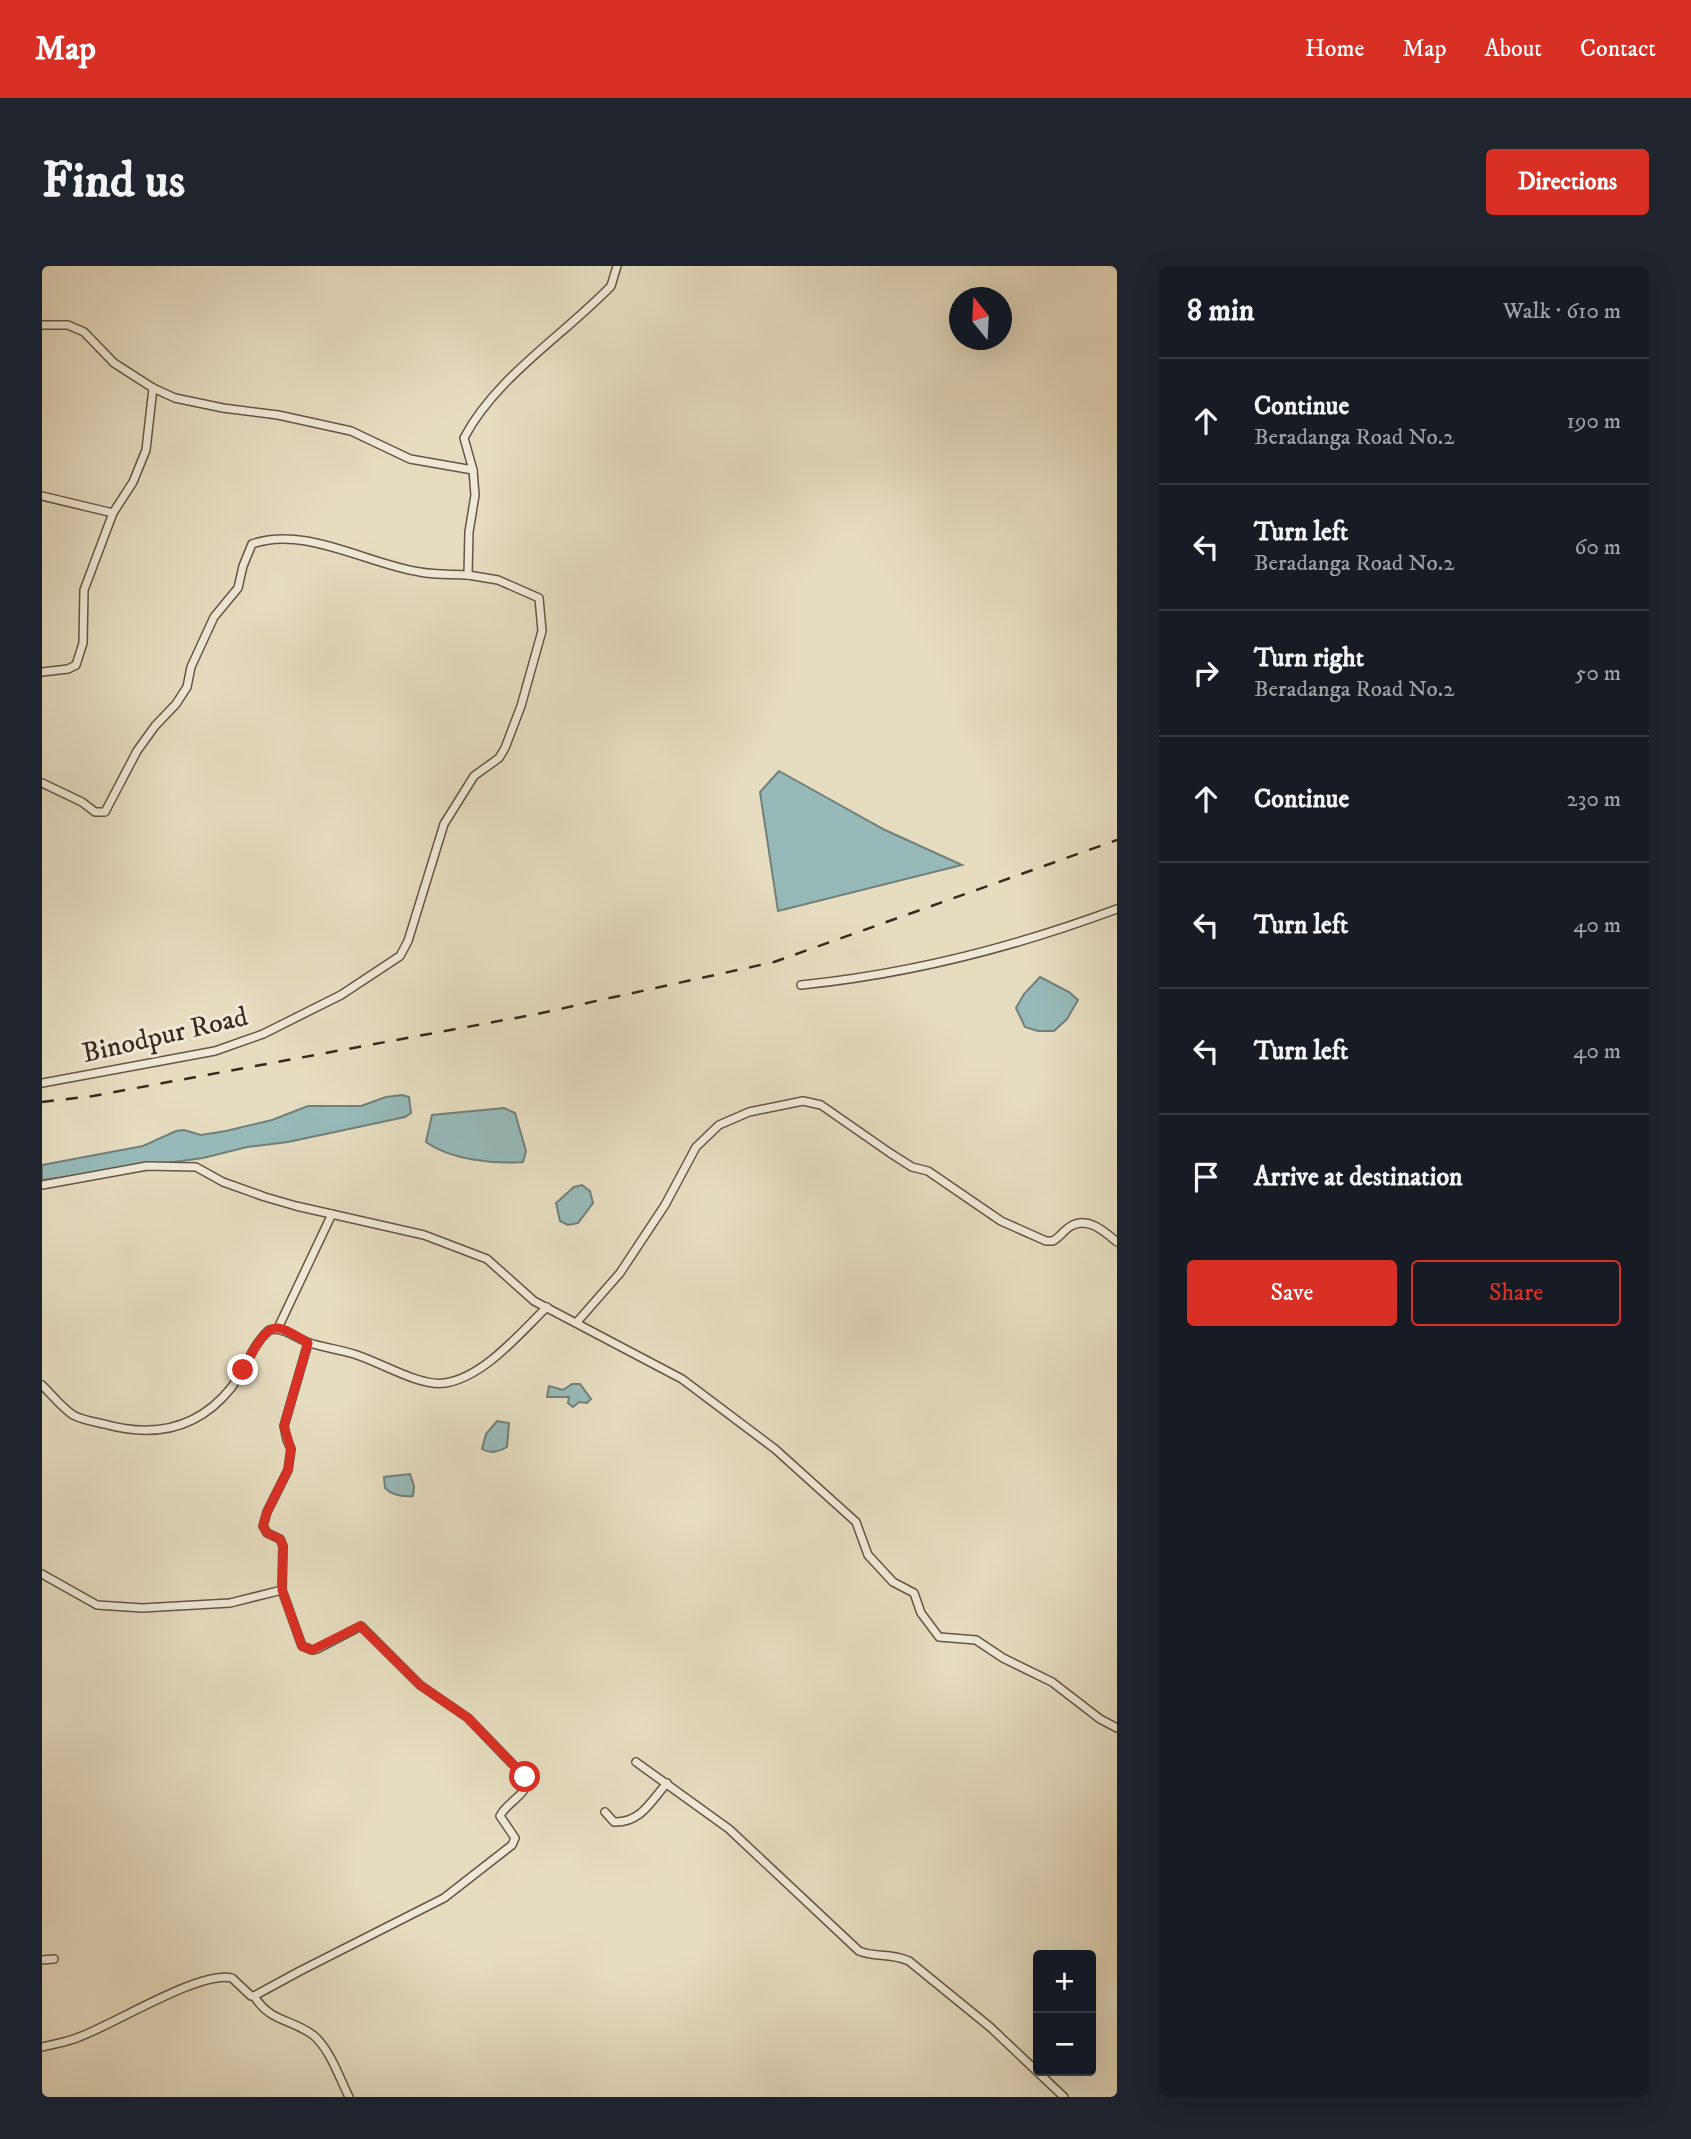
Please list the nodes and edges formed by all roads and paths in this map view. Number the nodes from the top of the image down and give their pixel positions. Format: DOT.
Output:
graph roads {
  1 [pos="617,266"];
  2 [pos="42,325"];
  3 [pos="153,388"];
  4 [pos="473,470"];
  5 [pos="42,496"];
  6 [pos="113,513"];
  7 [pos="468,575"];
  8 [pos="42,672"];
  9 [pos="42,783"];
  10 [pos="1117,909"];
  11 [pos="801,985"];
  12 [pos="42,1083"];
  13 [pos="42,1185"];
  14 [pos="332,1214"];
  15 [pos="1117,1242"];
  16 [pos="547,1307"];
  17 [pos="577,1322"];
  18 [pos="278,1328"];
  19 [pos="308,1343"];
  20 [pos="42,1385"];
  21 [pos="42,1574"];
  22 [pos="282,1590"];
  23 [pos="1117,1728"];
  24 [pos="636,1762"];
  25 [pos="667,1783"];
  26 [pos="605,1812"];
  27 [pos="54,1959"];
  28 [pos="42,1960"];
  29 [pos="254,1996"];
  30 [pos="42,2047"];
  31 [pos="349,2097"];
  32 [pos="1064,2097"];
  1 -- 4 [label="street"];
  2 -- 3 [label="street"];
  3 -- 4 [label="street"];
  3 -- 6 [label="street"];
  4 -- 7 [label="street"];
  5 -- 6 [label="street"];
  6 -- 8 [label="street"];
  7 -- 9 [label="street"];
  7 -- 12 [label="street, Binodpur Road"];
  10 -- 11 [label="street"];
  13 -- 14 [label="street"];
  14 -- 16 [label="street"];
  14 -- 18 [label="street"];
  15 -- 17 [label="street"];
  16 -- 17 [label="street"];
  16 -- 19 [label="street"];
  17 -- 23 [label="street"];
  18 -- 19 [label="street"];
  18 -- 20 [label="street"];
  19 -- 22 [label="street"];
  21 -- 22 [label="street"];
  22 -- 29 [label="street"];
  24 -- 25 [label="street"];
  25 -- 26 [label="street"];
  25 -- 32 [label="street"];
  27 -- 28 [label="street"];
  29 -- 30 [label="street"];
  29 -- 31 [label="street"];
}
